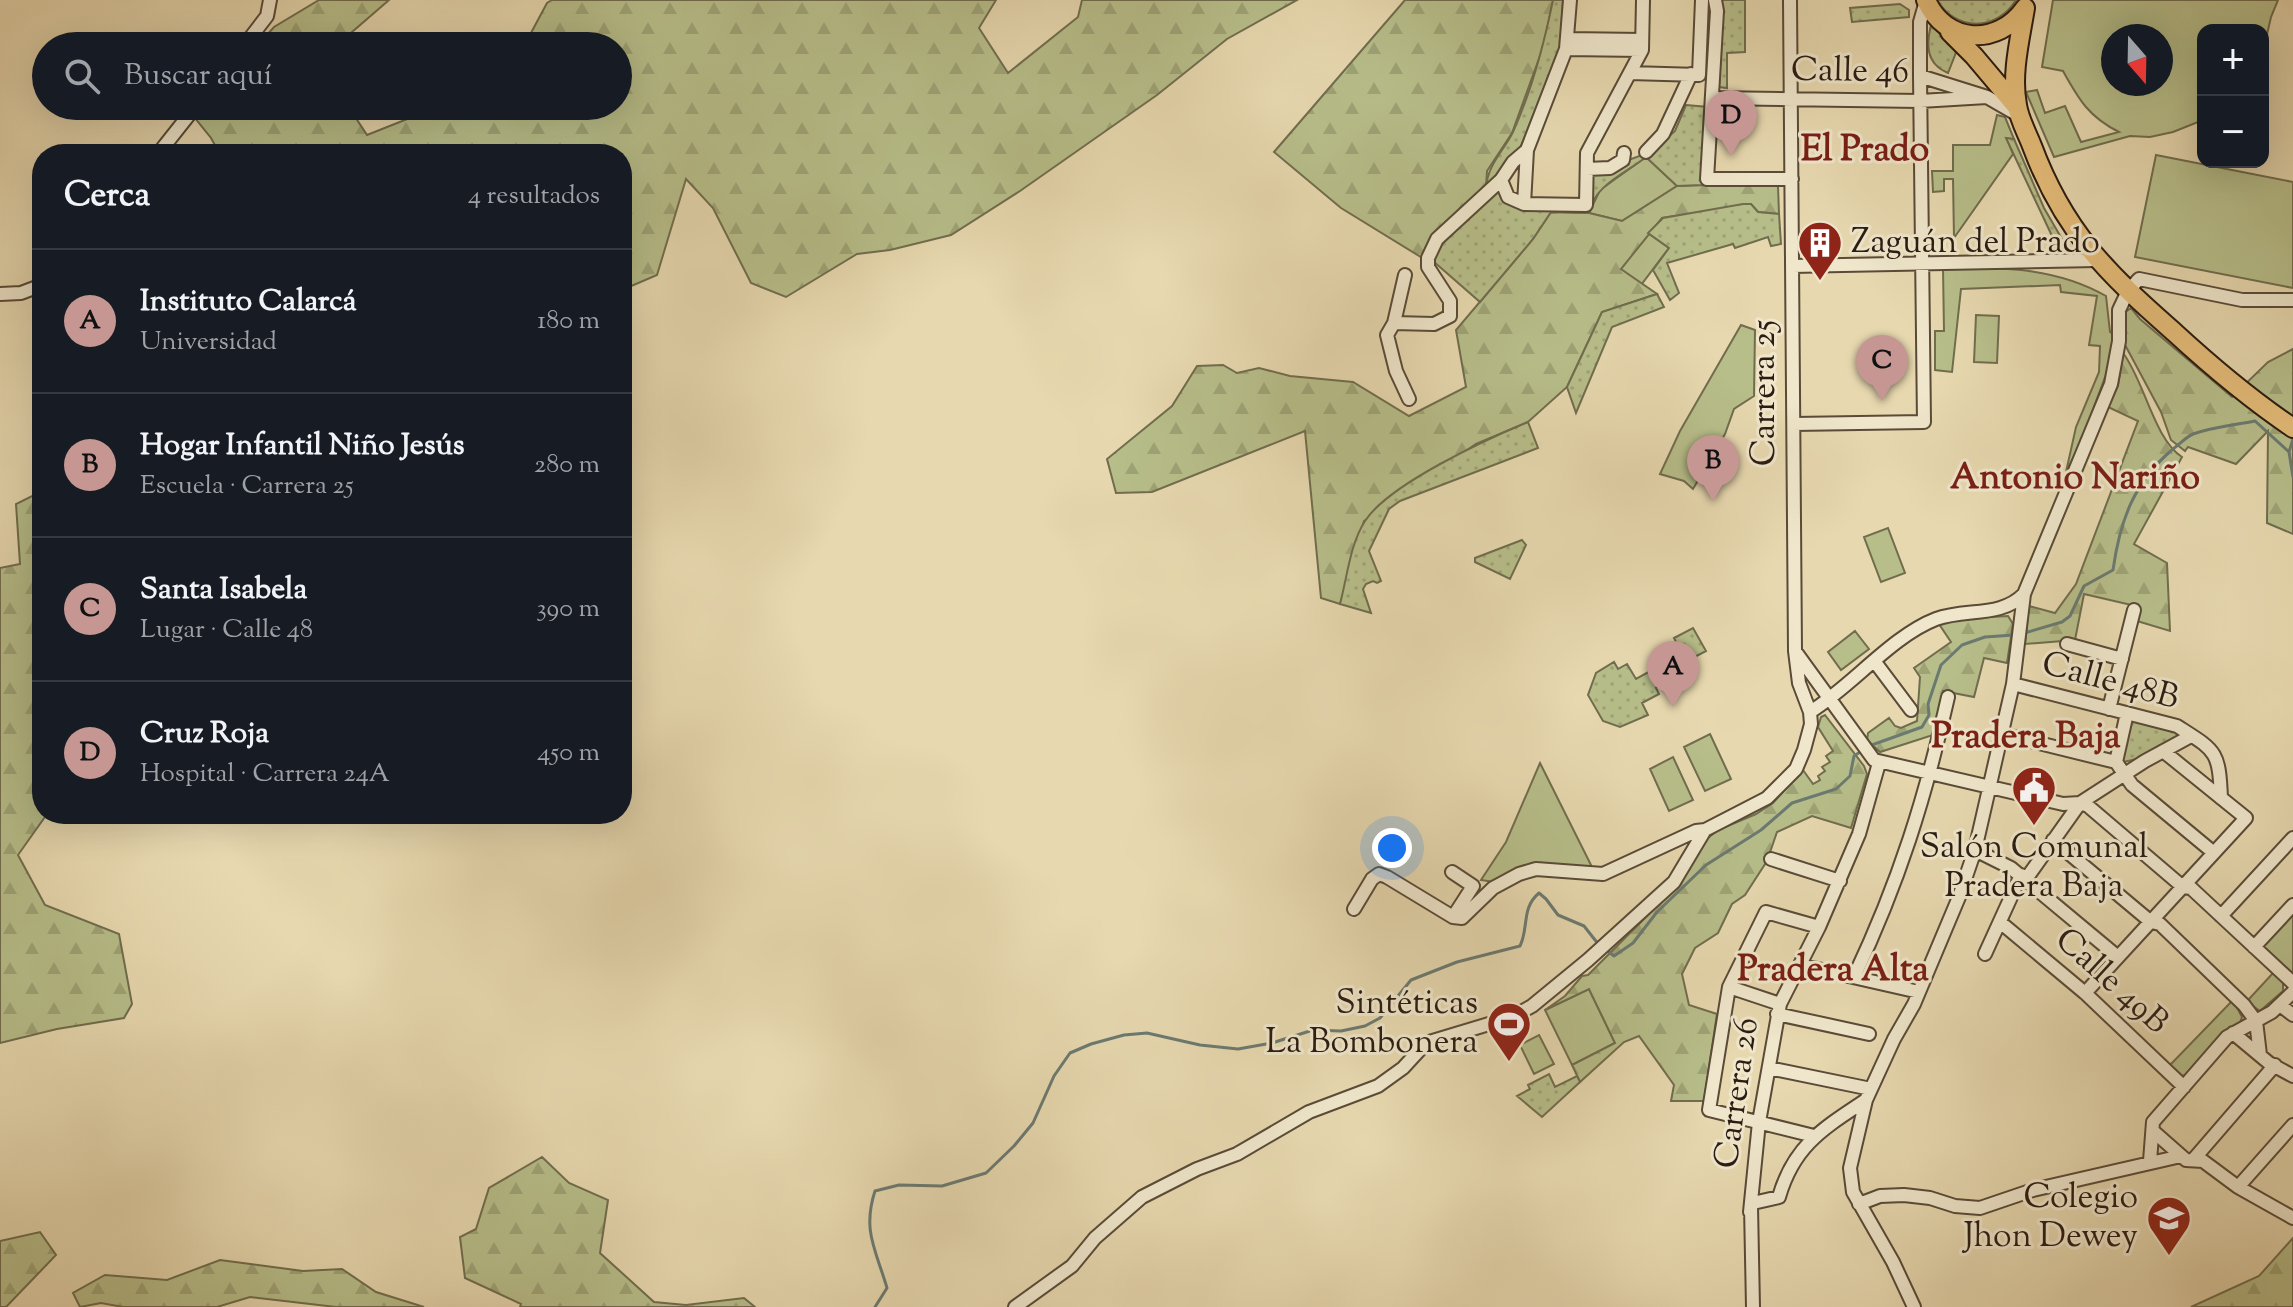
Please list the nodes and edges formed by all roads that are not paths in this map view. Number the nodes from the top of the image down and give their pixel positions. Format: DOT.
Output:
graph roads {
  1 [pos="270,0"];
  2 [pos="1570,0"];
  3 [pos="1643,0"];
  4 [pos="1702,0"];
  5 [pos="1790,0"];
  6 [pos="1926,1"];
  7 [pos="2026,4"];
  8 [pos="1716,6"];
  9 [pos="1943,24"];
  10 [pos="255,32"];
  11 [pos="1567,44"];
  12 [pos="1642,45"];
  13 [pos="1630,73"];
  14 [pos="1695,75"];
  15 [pos="1920,76"];
  16 [pos="1987,97"];
  17 [pos="1713,98"];
  18 [pos="1791,99"];
  19 [pos="1920,101"];
  20 [pos="2019,112"];
  21 [pos="185,120"];
  22 [pos="166,144"];
  23 [pos="1527,150"];
  24 [pos="1646,152"];
  25 [pos="1624,153"];
  26 [pos="1587,169"];
  27 [pos="1792,179"];
  28 [pos="1501,180"];
  29 [pos="1524,204"];
  30 [pos="2097,260"];
  31 [pos="1924,263"];
  32 [pos="1792,266"];
  33 [pos="1405,275"];
  34 [pos="32,289"];
  35 [pos="2128,291"];
  36 [pos="0,294"];
  37 [pos="2293,300"];
  38 [pos="1394,323"];
  39 [pos="1409,399"];
  40 [pos="1794,424"];
  41 [pos="2293,428"];
  42 [pos="2024,594"];
  43 [pos="2134,610"];
  44 [pos="2067,644"];
  45 [pos="1795,651"];
  46 [pos="2122,659"];
  47 [pos="1875,662"];
  48 [pos="2013,684"];
  49 [pos="1948,697"];
  50 [pos="1830,700"];
  51 [pos="2109,709"];
  52 [pos="1911,710"];
  53 [pos="1810,712"];
  54 [pos="2127,713"];
  55 [pos="2002,734"];
  56 [pos="2191,736"];
  57 [pos="2163,751"];
  58 [pos="1874,759"];
  59 [pos="2116,762"];
  60 [pos="1931,773"];
  61 [pos="2124,775"];
  62 [pos="1988,787"];
  63 [pos="2221,798"];
  64 [pos="2080,803"];
  65 [pos="1705,830"];
  66 [pos="2293,838"];
  67 [pos="2053,840"];
  68 [pos="1975,850"];
  69 [pos="2214,853"];
  70 [pos="1771,859"];
  71 [pos="1452,872"];
  72 [pos="2023,877"];
  73 [pos="1840,881"];
  74 [pos="2183,887"];
  75 [pos="2293,905"];
  76 [pos="1354,909"];
  77 [pos="2221,916"];
  78 [pos="1453,917"];
  79 [pos="2000,922"];
  80 [pos="2151,922"];
  81 [pos="1819,927"];
  82 [pos="2254,947"];
  83 [pos="1985,954"];
  84 [pos="2118,957"];
  85 [pos="1800,965"];
  86 [pos="1854,977"];
  87 [pos="2293,983"];
  88 [pos="1729,987"];
  89 [pos="1919,992"];
  90 [pos="2293,992"];
  91 [pos="2085,993"];
  92 [pos="2280,1005"];
  93 [pos="1779,1009"];
  94 [pos="2293,1015"];
  95 [pos="2256,1021"];
  96 [pos="2233,1033"];
  97 [pos="1869,1034"];
  98 [pos="2260,1055"];
  99 [pos="2275,1065"];
  100 [pos="1769,1068"];
  101 [pos="2293,1076"];
  102 [pos="2184,1087"];
  103 [pos="1868,1094"];
  104 [pos="1759,1122"];
  105 [pos="2293,1125"];
  106 [pos="2153,1131"];
  107 [pos="1814,1136"];
  108 [pos="2187,1158"];
  109 [pos="2150,1161"];
  110 [pos="2238,1187"];
  111 [pos="1859,1204"];
  112 [pos="1750,1212"];
  113 [pos="2293,1218"];
  114 [pos="1015,1307"];
  115 [pos="1753,1307"];
  116 [pos="1914,1307"];
  1 -- 10 [label="street"];
  2 -- 11 [label="street"];
  3 -- 12 [label="street"];
  4 -- 14 [label="street"];
  5 -- 18 [label="street, Carrera 25"];
  6 -- 9 [label="highway"];
  6 -- 15 [label="street"];
  7 -- 9 [label="highway"];
  7 -- 20 [label="highway"];
  8 -- 17 [label="street"];
  9 -- 20 [label="highway"];
  11 -- 12 [label="street"];
  11 -- 23 [label="street"];
  12 -- 13 [label="street"];
  13 -- 14 [label="street"];
  13 -- 26 [label="street"];
  14 -- 24 [label="street"];
  15 -- 16 [label="street, Calle 46"];
  15 -- 19 [label="street"];
  16 -- 19 [label="street, Calle 46"];
  16 -- 20 [label="street, Calle 46"];
  17 -- 18 [label="street, Calle 46"];
  17 -- 27 [label="street"];
  18 -- 19 [label="street, Calle 46"];
  18 -- 27 [label="street, Carrera 25"];
  19 -- 31 [label="street"];
  20 -- 30 [label="highway"];
  21 -- 22 [label="street"];
  23 -- 28 [label="street"];
  23 -- 29 [label="street"];
  25 -- 26 [label="street"];
  26 -- 29 [label="street"];
  27 -- 32 [label="street, Carrera 25"];
  28 -- 29 [label="street"];
  28 -- 38 [label="street"];
  30 -- 31 [label="street"];
  30 -- 35 [label="highway"];
  31 -- 32 [label="street"];
  31 -- 40 [label="street"];
  32 -- 40 [label="street, Carrera 25"];
  33 -- 38 [label="street"];
  34 -- 36 [label="street"];
  35 -- 37 [label="street"];
  35 -- 41 [label="highway"];
  35 -- 42 [label="street"];
  38 -- 39 [label="street"];
  40 -- 45 [label="street, Carrera 25"];
  42 -- 47 [label="street"];
  42 -- 48 [label="street"];
  43 -- 46 [label="street"];
  44 -- 46 [label="street"];
  45 -- 50 [label="street"];
  45 -- 53 [label="street, Carrera 25"];
  46 -- 51 [label="street"];
  47 -- 50 [label="street"];
  47 -- 52 [label="street"];
  48 -- 51 [label="street, Calle 48B"];
  48 -- 55 [label="street"];
  49 -- 60 [label="street"];
  50 -- 53 [label="street"];
  50 -- 58 [label="street"];
  51 -- 54 [label="street, Calle 48B"];
  53 -- 65 [label="street"];
  54 -- 56 [label="street, Calle 48B"];
  54 -- 59 [label="street"];
  55 -- 59 [label="street"];
  55 -- 62 [label="street"];
  56 -- 57 [label="street"];
  56 -- 63 [label="street"];
  57 -- 61 [label="street"];
  57 -- 63 [label="street"];
  58 -- 60 [label="street"];
  58 -- 73 [label="street, Carrera 26"];
  59 -- 61 [label="street"];
  60 -- 62 [label="street"];
  60 -- 86 [label="street"];
  61 -- 64 [label="street"];
  61 -- 69 [label="street"];
  62 -- 64 [label="street"];
  62 -- 68 [label="street"];
  63 -- 69 [label="street"];
  64 -- 67 [label="street"];
  64 -- 74 [label="street"];
  65 -- 78 [label="street"];
  65 -- 114 [label="street"];
  66 -- 77 [label="street"];
  67 -- 72 [label="street"];
  67 -- 80 [label="street"];
  68 -- 72 [label="street"];
  68 -- 89 [label="street"];
  69 -- 74 [label="street"];
  70 -- 73 [label="street"];
  71 -- 78 [label="street"];
  72 -- 79 [label="street"];
  72 -- 84 [label="street"];
  73 -- 81 [label="street, Carrera 26"];
  74 -- 77 [label="street"];
  74 -- 80 [label="street"];
  75 -- 82 [label="street"];
  76 -- 78 [label="street"];
  77 -- 82 [label="street"];
  79 -- 83 [label="street"];
  79 -- 91 [label="street, Calle 49B"];
  80 -- 84 [label="street"];
  80 -- 95 [label="street"];
  81 -- 85 [label="street, Carrera 26"];
  81 -- 88 [label="street"];
  82 -- 87 [label="street"];
  84 -- 91 [label="street"];
  85 -- 86 [label="street"];
  85 -- 93 [label="street, Carrera 26"];
  86 -- 89 [label="street"];
  88 -- 93 [label="street"];
  88 -- 104 [label="street"];
  89 -- 103 [label="street"];
  90 -- 92 [label="street"];
  91 -- 102 [label="street, Calle 49B"];
  92 -- 94 [label="street"];
  92 -- 95 [label="street"];
  93 -- 97 [label="street"];
  93 -- 100 [label="street, Carrera 26"];
  95 -- 96 [label="street"];
  95 -- 98 [label="street"];
  96 -- 98 [label="street"];
  96 -- 102 [label="street"];
  98 -- 99 [label="street"];
  99 -- 101 [label="street"];
  99 -- 108 [label="street"];
  100 -- 103 [label="street"];
  100 -- 104 [label="street, Carrera 26"];
  102 -- 106 [label="street"];
  103 -- 107 [label="street"];
  103 -- 111 [label="street"];
  104 -- 107 [label="street"];
  104 -- 112 [label="street, Carrera 26"];
  105 -- 110 [label="street"];
  106 -- 108 [label="street"];
  106 -- 109 [label="street"];
  107 -- 112 [label="street"];
  108 -- 109 [label="street"];
  108 -- 110 [label="street"];
  109 -- 111 [label="street"];
  110 -- 113 [label="street"];
  111 -- 116 [label="street"];
  112 -- 115 [label="street, Carrera 26"];
}
